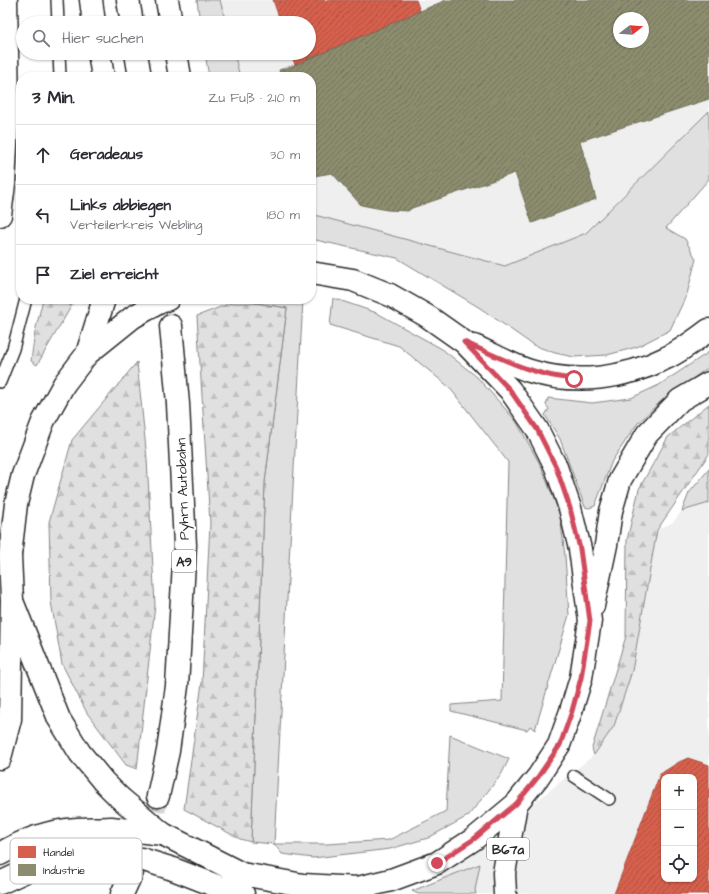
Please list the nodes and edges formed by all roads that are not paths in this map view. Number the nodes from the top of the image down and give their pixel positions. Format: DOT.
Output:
graph roads {
  1 [pos="6,0"];
  2 [pos="57,0"];
  3 [pos="91,0"];
  4 [pos="128,0"];
  5 [pos="167,0"];
  6 [pos="58,16"];
  7 [pos="93,16"];
  8 [pos="131,16"];
  9 [pos="170,16"];
  10 [pos="59,60"];
  11 [pos="100,60"];
  12 [pos="137,60"];
  13 [pos="177,60"];
  14 [pos="60,72"];
  15 [pos="102,72"];
  16 [pos="139,72"];
  17 [pos="179,72"];
  18 [pos="0,215"];
  19 [pos="316,274"];
  20 [pos="25,304"];
  21 [pos="102,304"];
  22 [pos="156,304"];
  23 [pos="171,326"];
  24 [pos="709,330"];
  25 [pos="464,342"];
  26 [pos="87,354"];
  27 [pos="0,382"];
  28 [pos="708,383"];
  29 [pos="12,601"];
  30 [pos="590,621"];
  31 [pos="0,758"];
  32 [pos="574,776"];
  33 [pos="158,796"];
  34 [pos="609,799"];
  35 [pos="516,804"];
  36 [pos="162,834"];
  37 [pos="37,838"];
  38 [pos="10,848"];
  39 [pos="0,854"];
  40 [pos="142,859"];
  41 [pos="10,879"];
  42 [pos="0,883"];
  43 [pos="127,884"];
  44 [pos="364,891"];
  45 [pos="122,894"];
  46 [pos="243,894"];
  47 [pos="505,894"];
  1 -- 18 [label="main road"];
  2 -- 6 [label="lane"];
  3 -- 7 [label="main road"];
  4 -- 8 [label="main road"];
  5 -- 9 [label="main road"];
  10 -- 14 [label="lane"];
  11 -- 15 [label="main road"];
  12 -- 16 [label="main road"];
  13 -- 17 [label="main road"];
  19 -- 25 [label="main road"];
  20 -- 27 [label="lane"];
  21 -- 26 [label="main road"];
  22 -- 26 [label="main road"];
  23 -- 33 [label="main road, Pyhrn Autobahn / A9"];
  24 -- 25 [label="main road"];
  25 -- 30 [label="main road"];
  26 -- 29 [label="main road"];
  28 -- 30 [label="main road"];
  29 -- 31 [label="main road"];
  29 -- 36 [label="main road, bridge"];
  30 -- 35 [label="main road"];
  32 -- 34 [label="lane"];
  35 -- 44 [label="main road"];
  35 -- 47 [label="main road, B67a"];
  36 -- 37 [label="main road, bridge"];
  36 -- 44 [label="main road"];
  38 -- 39 [label="main road, bridge"];
  40 -- 46 [label="main road, bridge"];
  41 -- 42 [label="main road, bridge"];
  43 -- 45 [label="main road"];
}
